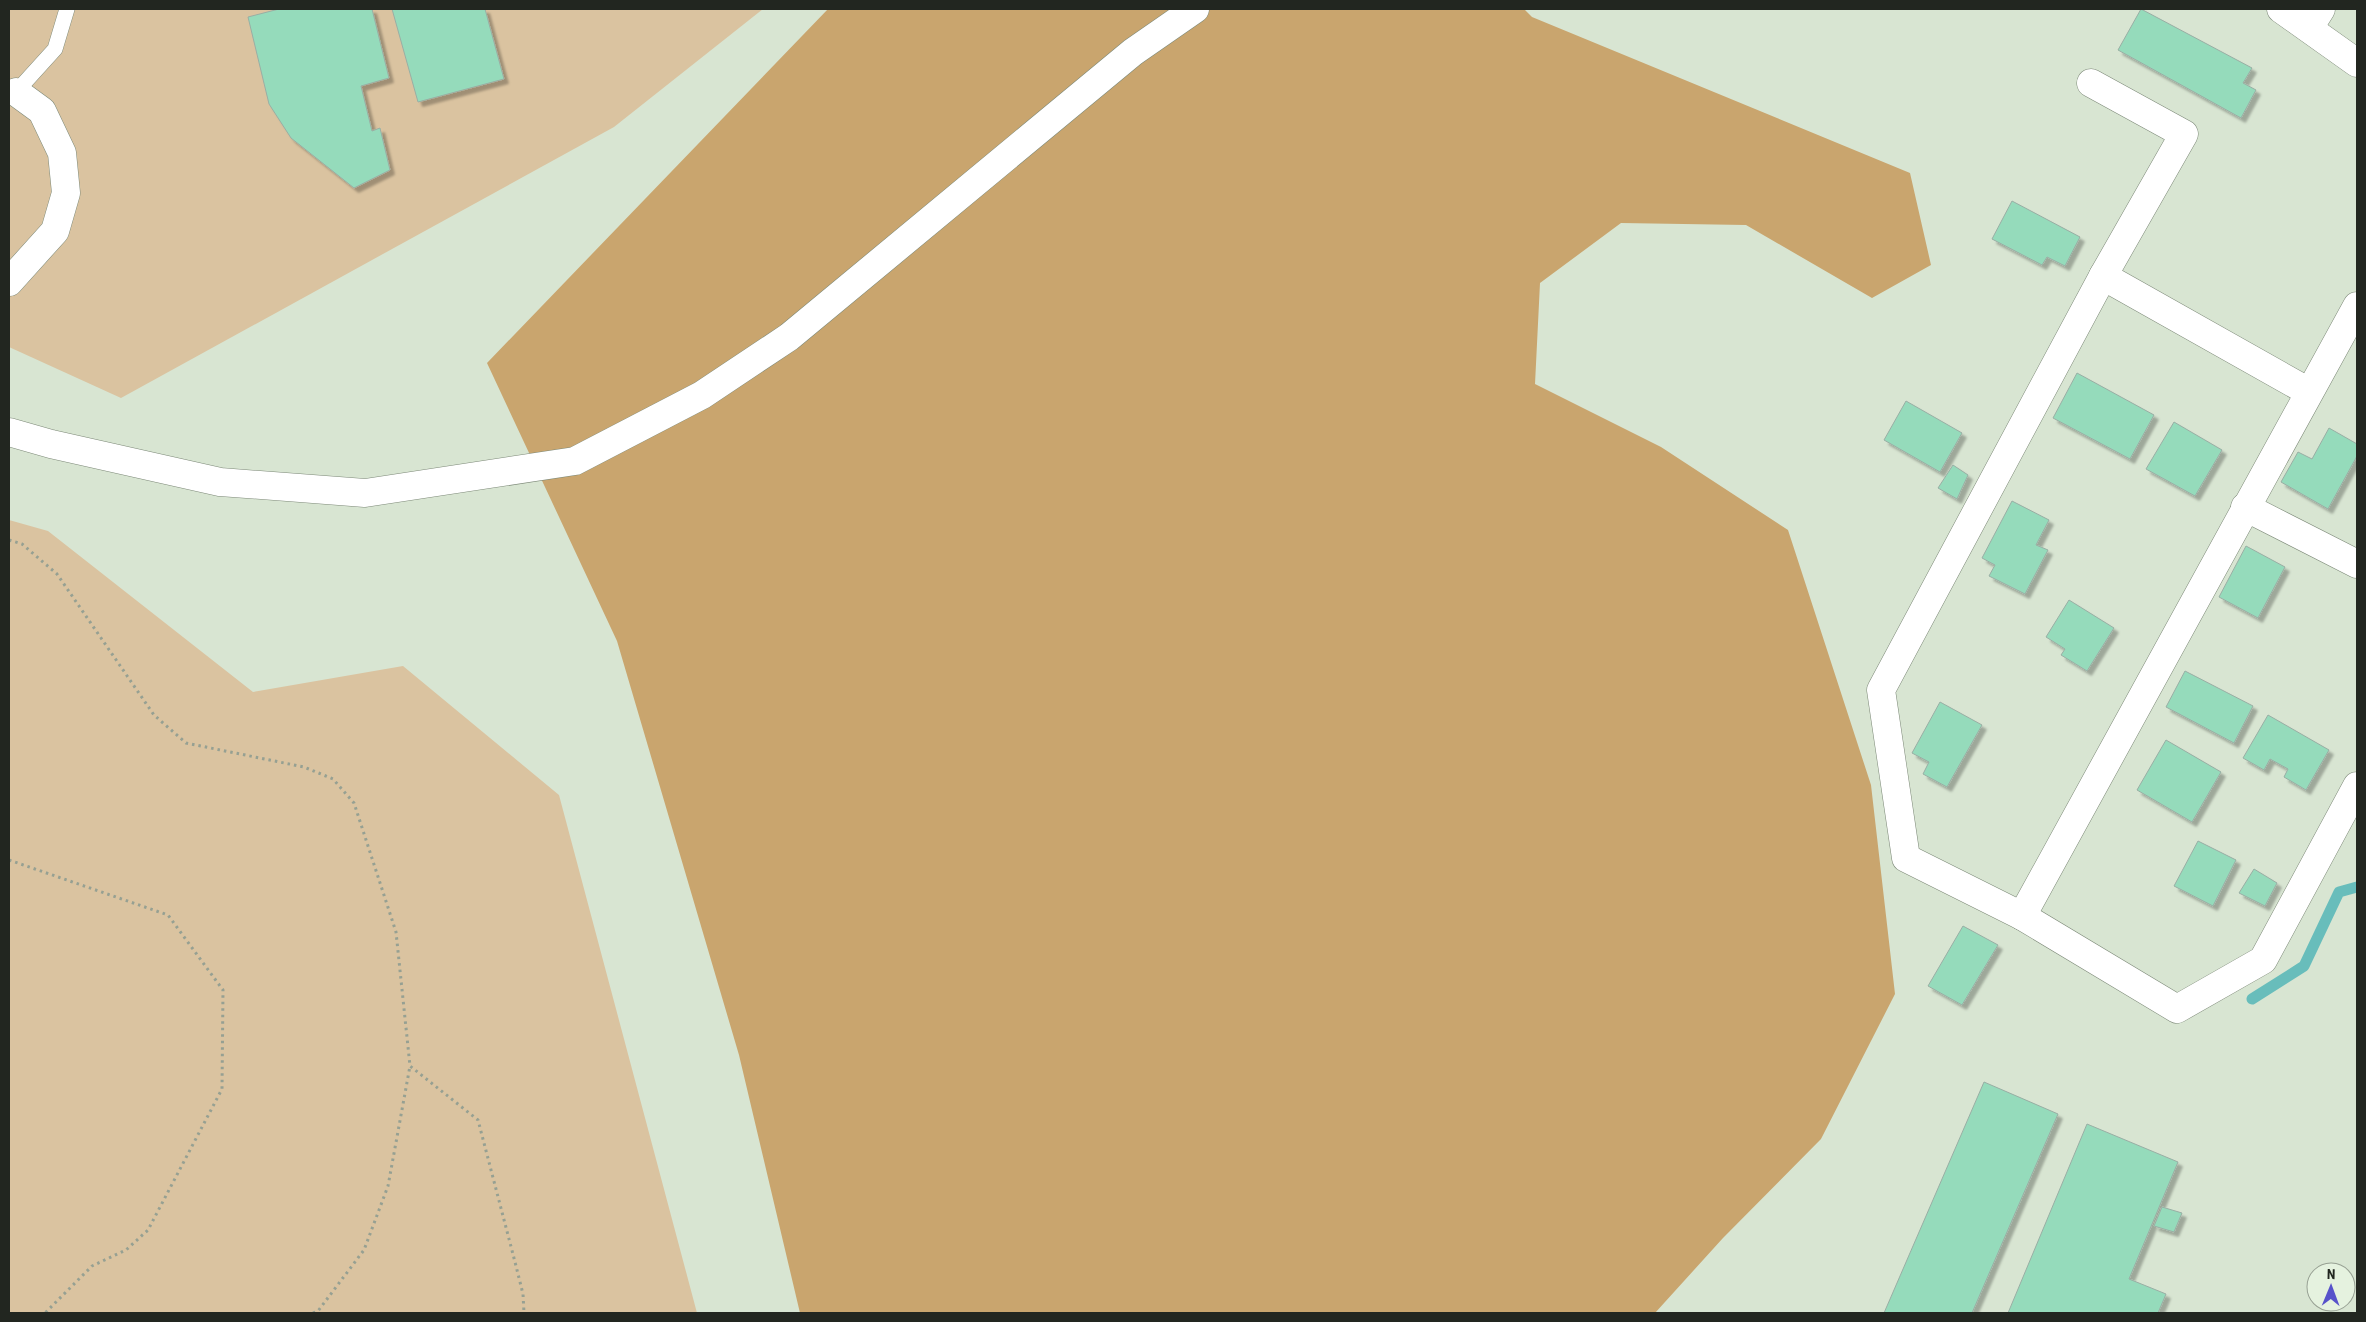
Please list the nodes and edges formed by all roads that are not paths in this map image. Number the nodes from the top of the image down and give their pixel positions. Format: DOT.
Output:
graph roads {
  1 [pos="67,9"];
  2 [pos="1195,9"];
  3 [pos="2281,9"];
  4 [pos="2315,18"];
  5 [pos="2357,63"];
  6 [pos="2091,83"];
  7 [pos="16,92"];
  8 [pos="2103,276"];
  9 [pos="9,282"];
  10 [pos="2357,306"];
  11 [pos="2350,337"];
  12 [pos="2309,392"];
  13 [pos="9,432"];
  14 [pos="2245,507"];
  15 [pos="2357,564"];
  16 [pos="2357,786"];
  17 [pos="2022,916"];
  1 -- 7 [label="lane"];
  2 -- 13 [label="street"];
  3 -- 4 [label="street"];
  4 -- 5 [label="street"];
  6 -- 8 [label="street"];
  7 -- 9 [label="street"];
  8 -- 12 [label="street"];
  8 -- 17 [label="street"];
  10 -- 11 [label="street"];
  11 -- 12 [label="street"];
  12 -- 14 [label="street"];
  14 -- 15 [label="street"];
  14 -- 17 [label="street"];
  16 -- 17 [label="street"];
}
